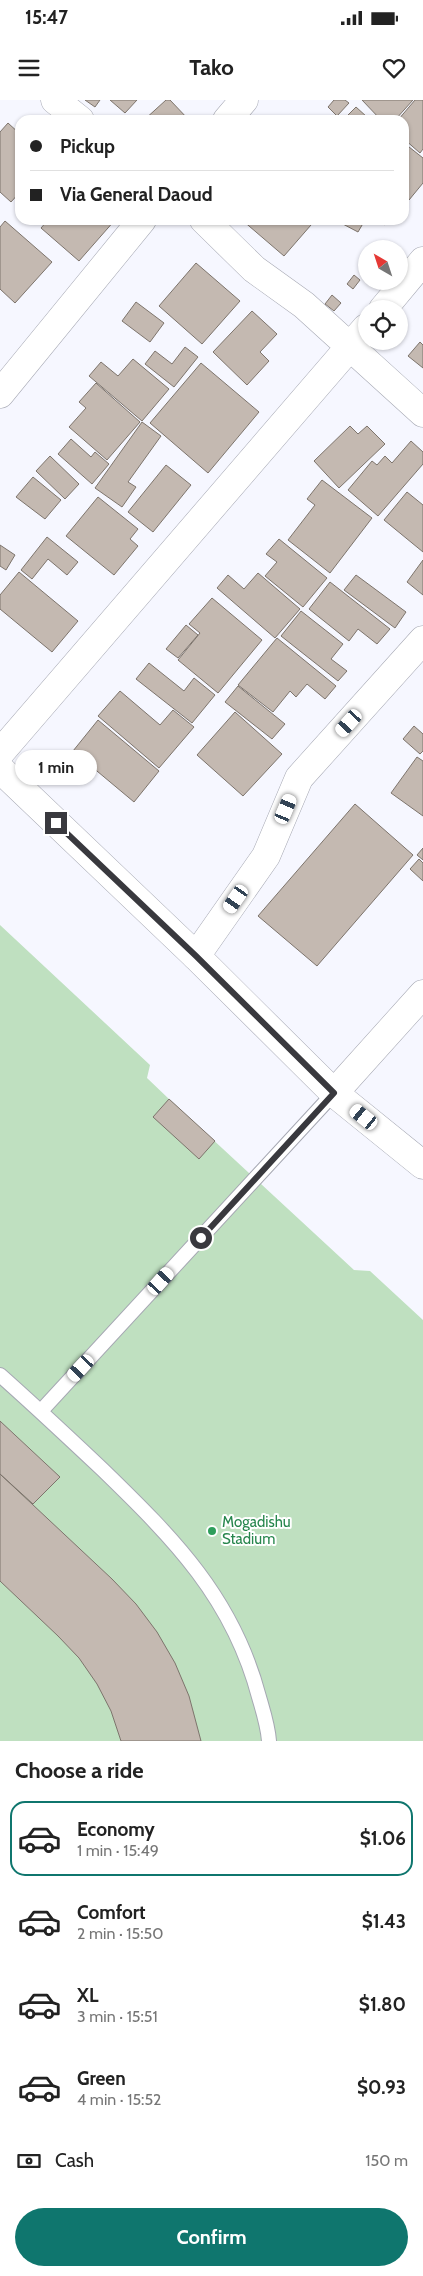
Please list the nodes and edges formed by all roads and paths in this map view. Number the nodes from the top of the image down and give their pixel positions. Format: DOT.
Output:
graph roads {
  1 [pos="55,100"];
  2 [pos="244,100"];
  3 [pos="74,115"];
  4 [pos="231,115"];
  5 [pos="138,225"];
  6 [pos="209,225"];
  7 [pos="423,261"];
  8 [pos="390,300"];
  9 [pos="358,336"];
  10 [pos="358,338"];
  11 [pos="370,350"];
  12 [pos="0,394"];
  13 [pos="423,413"];
  14 [pos="423,640"];
  15 [pos="0,753"];
  16 [pos="0,769"];
  17 [pos="196,956"];
  18 [pos="423,994"];
  19 [pos="334,1093"];
  20 [pos="423,1165"];
  21 [pos="0,1376"];
  22 [pos="41,1411"];
  23 [pos="269,1741"];
  1 -- 3 [label="street"];
  2 -- 4 [label="street"];
  5 -- 12 [label="street"];
  6 -- 9 [label="street"];
  7 -- 8 [label="street"];
  10 -- 15 [label="street"];
  11 -- 13 [label="street"];
  14 -- 17 [label="street"];
  16 -- 17 [label="street"];
  17 -- 19 [label="street"];
  18 -- 19 [label="street"];
  19 -- 20 [label="street"];
  19 -- 22 [label="lane"];
  21 -- 22 [label="lane"];
  22 -- 23 [label="lane"];
}
